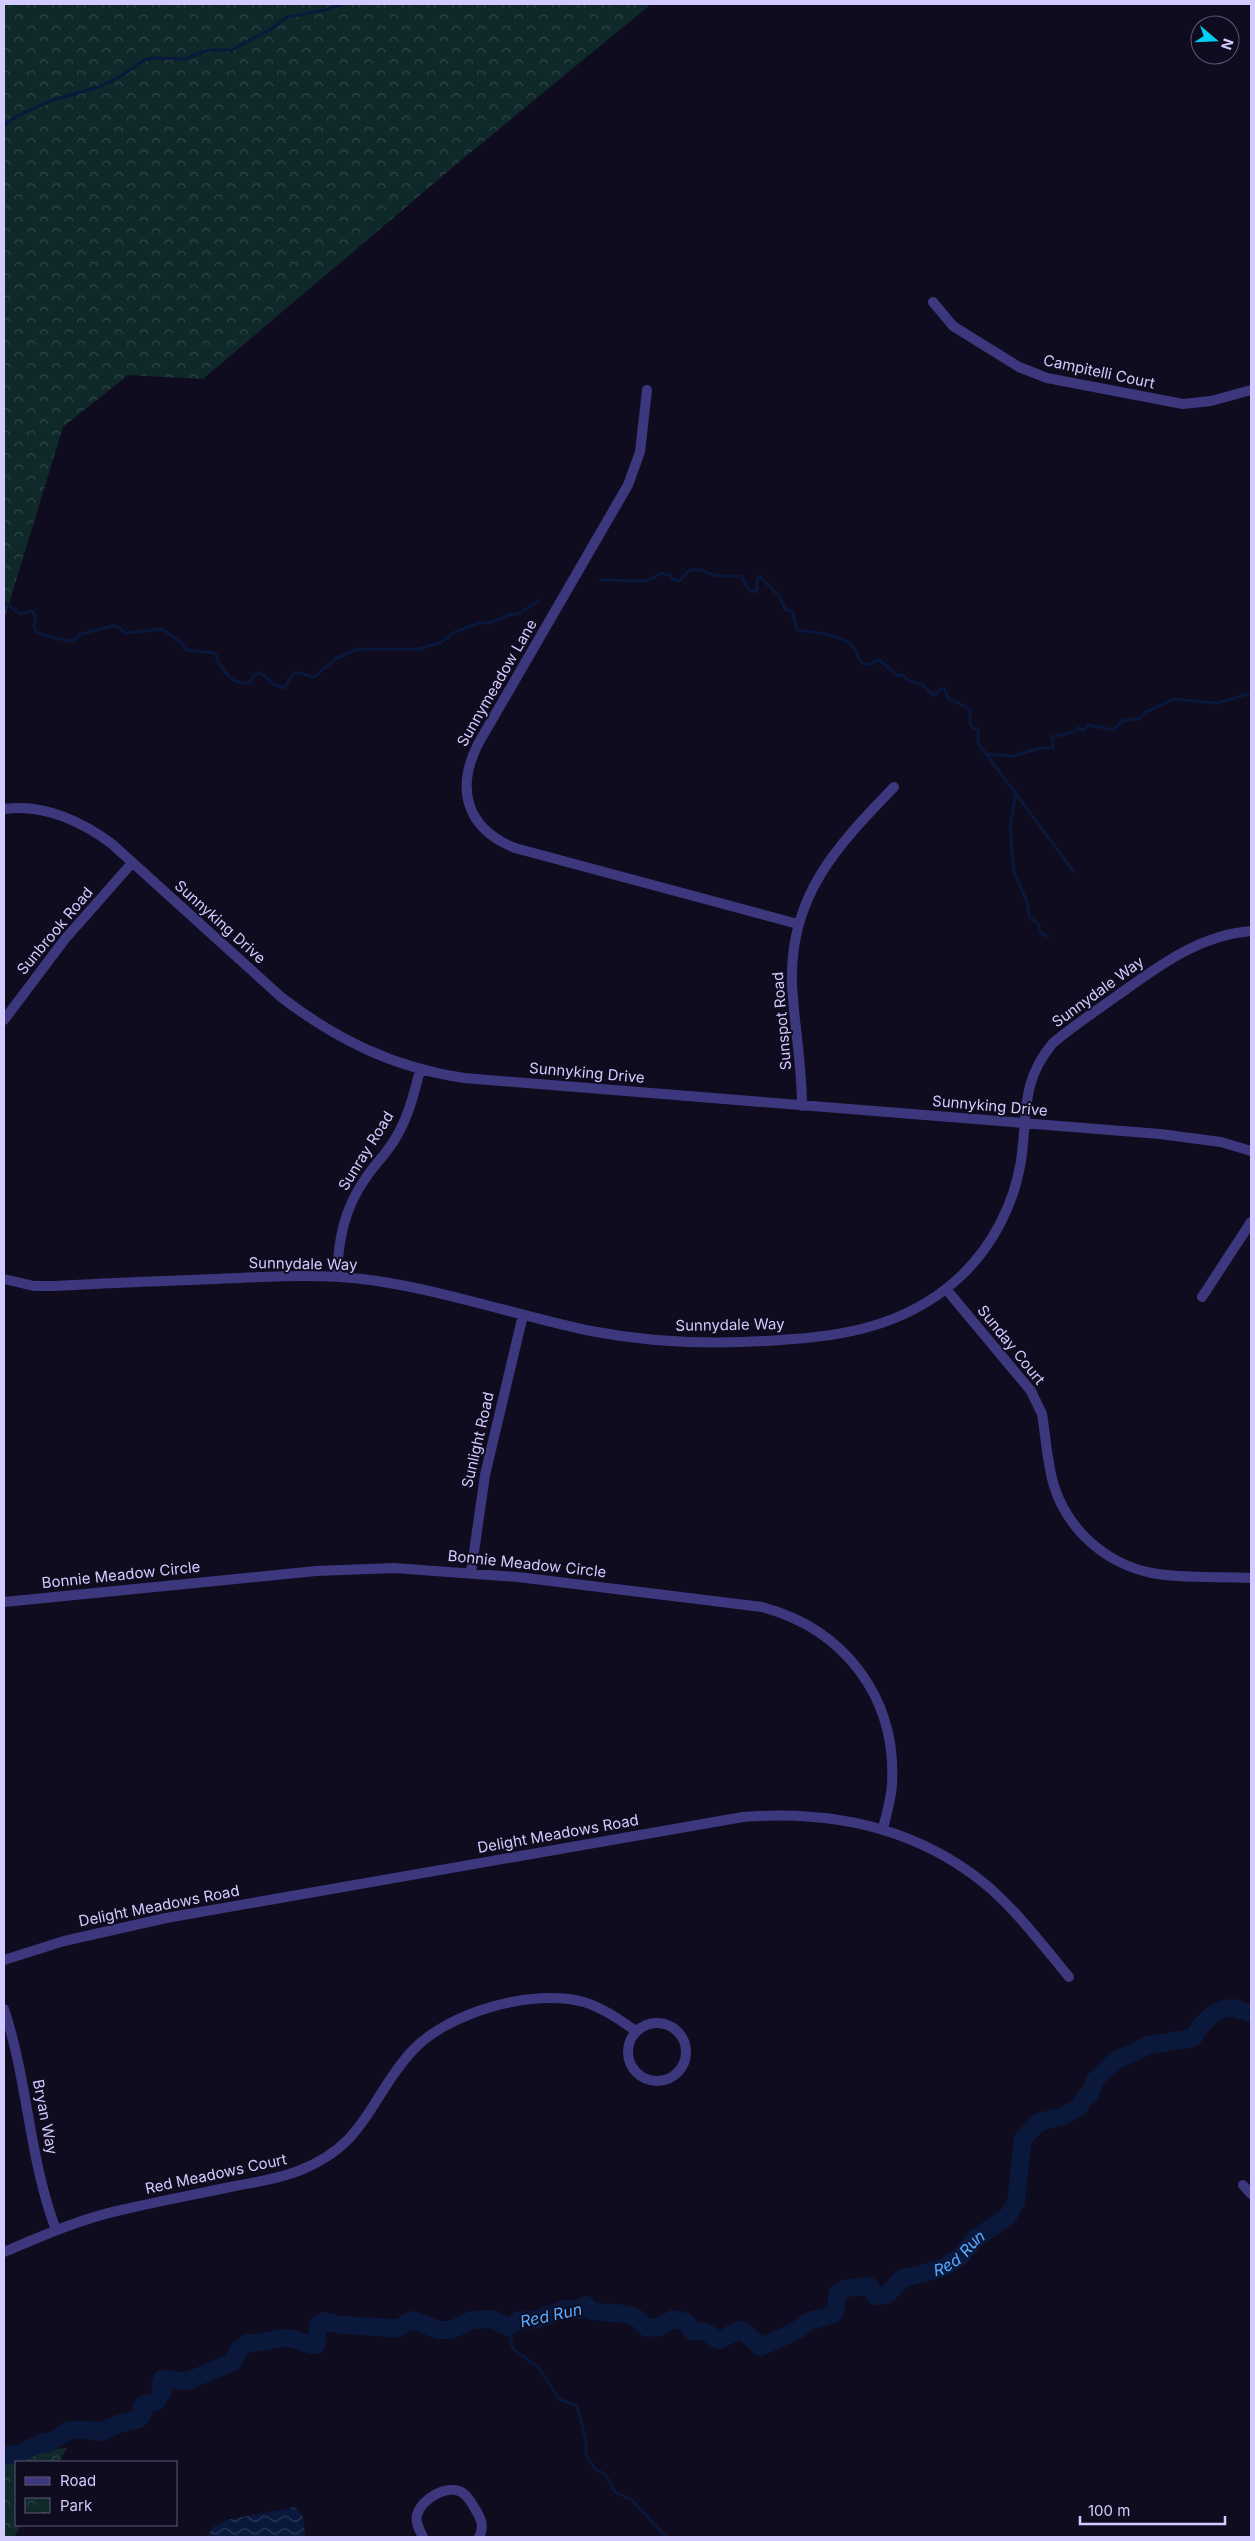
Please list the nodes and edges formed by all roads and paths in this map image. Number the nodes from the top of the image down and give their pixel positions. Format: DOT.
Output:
graph roads {
  1 [pos="933,302"];
  2 [pos="647,390"];
  3 [pos="1251,390"];
  4 [pos="894,787"];
  5 [pos="4,810"];
  6 [pos="132,863"];
  7 [pos="798,924"];
  8 [pos="1251,931"];
  9 [pos="4,1020"];
  10 [pos="420,1070"];
  11 [pos="802,1106"];
  12 [pos="1024,1124"];
  13 [pos="1251,1151"];
  14 [pos="1251,1222"];
  15 [pos="337,1277"];
  16 [pos="4,1279"];
  17 [pos="946,1289"];
  18 [pos="1202,1296"];
  19 [pos="523,1316"];
  20 [pos="471,1573"];
  21 [pos="1251,1578"];
  22 [pos="4,1602"];
  23 [pos="883,1829"];
  24 [pos="4,1960"];
  25 [pos="1069,1977"];
  26 [pos="4,2009"];
  27 [pos="636,2031"];
  28 [pos="1244,2185"];
  29 [pos="1251,2194"];
  30 [pos="56,2230"];
  31 [pos="4,2252"];
  32 [pos="424,2537"];
  33 [pos="479,2537"];
  1 -- 3 [label="street, Campitelli Court"];
  2 -- 7 [label="street, Sunnymeadow Lane"];
  4 -- 7 [label="street, Sunspot Road"];
  5 -- 6 [label="street, Sunnyking Drive"];
  6 -- 9 [label="street, Sunbrook Road"];
  6 -- 10 [label="street, Sunnyking Drive"];
  7 -- 11 [label="street, Sunspot Road"];
  8 -- 12 [label="street, Sunnydale Way"];
  10 -- 11 [label="street, Sunnyking Drive"];
  10 -- 15 [label="street, Sunray Road"];
  11 -- 12 [label="street, Sunnyking Drive"];
  12 -- 13 [label="street, Sunnyking Drive"];
  12 -- 17 [label="street, Sunnydale Way"];
  14 -- 18 [label="street"];
  15 -- 16 [label="street, Sunnydale Way"];
  15 -- 19 [label="street, Sunnydale Way"];
  17 -- 19 [label="street, Sunnydale Way"];
  17 -- 21 [label="street, Sunday Court"];
  19 -- 20 [label="street, Sunlight Road"];
  20 -- 22 [label="street, Bonnie Meadow Circle"];
  20 -- 23 [label="street, Bonnie Meadow Circle"];
  23 -- 24 [label="street, Delight Meadows Road"];
  23 -- 25 [label="street, Delight Meadows Road"];
  26 -- 30 [label="street, Bryan Way"];
  27 -- 27 [label="street"];
  27 -- 30 [label="street, Red Meadows Court"];
  28 -- 29 [label="street"];
  30 -- 31 [label="street, Red Meadows Court"];
  32 -- 33 [label="street"];
}
